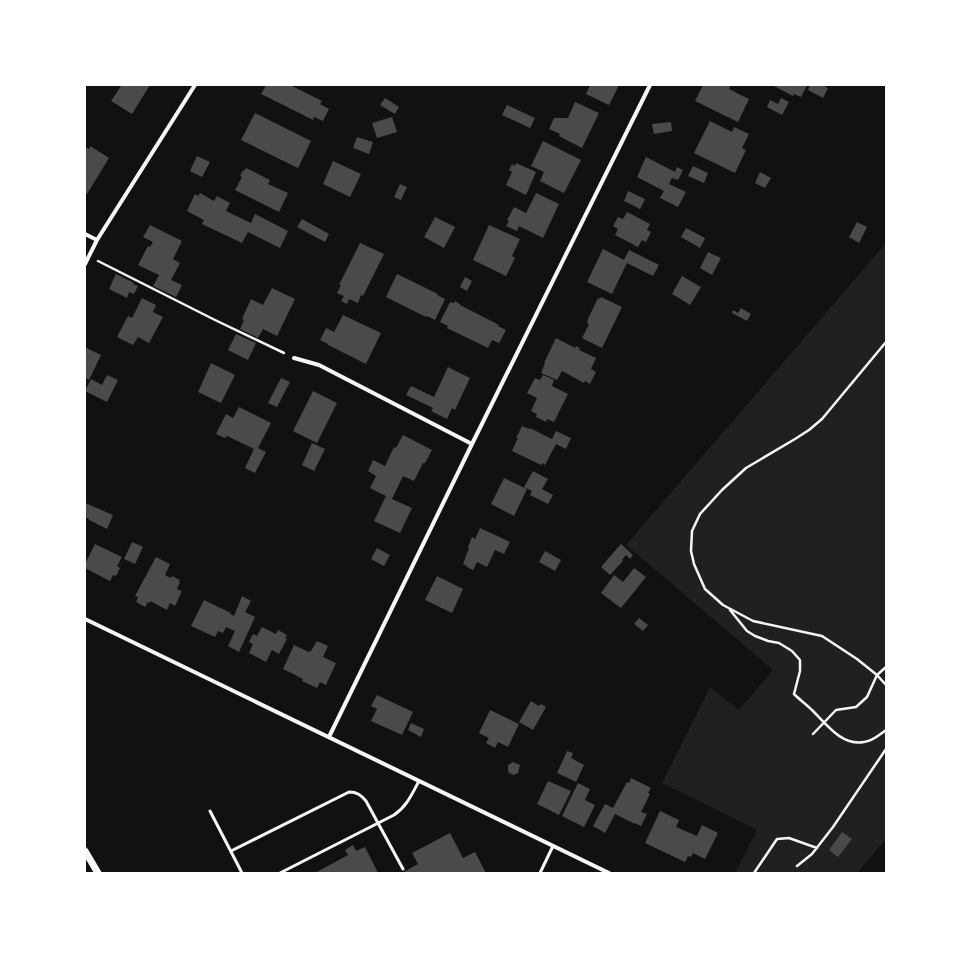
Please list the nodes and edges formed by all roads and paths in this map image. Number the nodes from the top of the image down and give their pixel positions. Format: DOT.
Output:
graph roads {
  1 [pos="195,85"];
  2 [pos="650,85"];
  3 [pos="85,234"];
  4 [pos="97,240"];
  5 [pos="89,256"];
  6 [pos="85,264"];
  7 [pos="886,342"];
  8 [pos="294,358"];
  9 [pos="472,444"];
  10 [pos="729,608"];
  11 [pos="85,619"];
  12 [pos="886,667"];
  13 [pos="877,675"];
  14 [pos="886,685"];
  15 [pos="886,730"];
  16 [pos="813,734"];
  17 [pos="330,737"];
  18 [pos="886,750"];
  19 [pos="420,781"];
  20 [pos="210,811"];
  21 [pos="379,823"];
  22 [pos="553,846"];
  23 [pos="817,848"];
  24 [pos="85,851"];
  25 [pos="231,851"];
  26 [pos="797,866"];
  27 [pos="403,869"];
  28 [pos="98,873"];
  29 [pos="242,873"];
  30 [pos="280,873"];
  31 [pos="540,873"];
  32 [pos="609,873"];
  33 [pos="754,873"];
  1 -- 4 [label="street"];
  2 -- 9 [label="street"];
  3 -- 4 [label="street"];
  4 -- 5 [label="street"];
  5 -- 6 [label="street"];
  5 -- 8 [label="path"];
  7 -- 10 [label="path"];
  8 -- 9 [label="street"];
  9 -- 17 [label="street"];
  10 -- 13 [label="path"];
  10 -- 15 [label="path"];
  11 -- 17 [label="street"];
  12 -- 13 [label="path"];
  13 -- 14 [label="path"];
  13 -- 16 [label="path"];
  17 -- 19 [label="street"];
  18 -- 23 [label="path"];
  19 -- 21 [label="lane"];
  19 -- 22 [label="street"];
  20 -- 25 [label="lane"];
  21 -- 25 [label="lane"];
  21 -- 27 [label="lane"];
  21 -- 30 [label="lane"];
  22 -- 31 [label="lane"];
  22 -- 32 [label="street"];
  23 -- 26 [label="path"];
  23 -- 33 [label="path"];
  24 -- 28 [label="street"];
  25 -- 29 [label="lane"];
}
